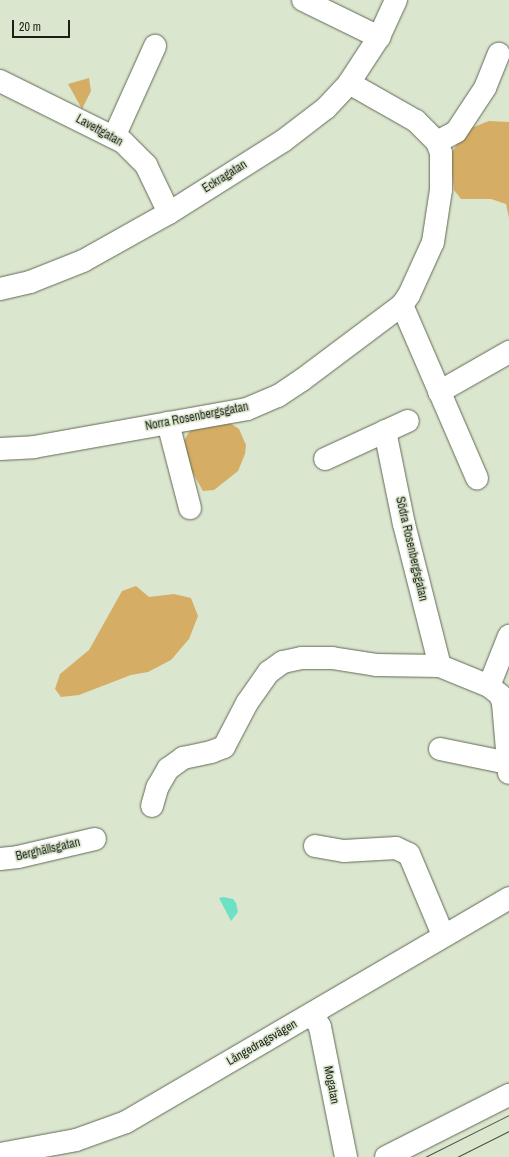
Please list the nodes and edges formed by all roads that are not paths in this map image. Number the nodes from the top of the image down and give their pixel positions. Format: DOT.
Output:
graph roads {
  1 [pos="303,0"];
  2 [pos="396,0"];
  3 [pos="379,37"];
  4 [pos="155,46"];
  5 [pos="500,54"];
  6 [pos="0,81"];
  7 [pos="349,83"];
  8 [pos="114,137"];
  9 [pos="437,142"];
  10 [pos="168,213"];
  11 [pos="0,289"];
  12 [pos="402,305"];
  13 [pos="509,352"];
  14 [pos="442,398"];
  15 [pos="408,421"];
  16 [pos="168,423"];
  17 [pos="385,431"];
  18 [pos="0,449"];
  19 [pos="325,459"];
  20 [pos="477,478"];
  21 [pos="190,508"];
  22 [pos="509,636"];
  23 [pos="440,666"];
  24 [pos="489,686"];
  25 [pos="440,749"];
  26 [pos="509,768"];
  27 [pos="152,806"];
  28 [pos="95,839"];
  29 [pos="315,846"];
  30 [pos="0,859"];
  31 [pos="509,898"];
  32 [pos="444,935"];
  33 [pos="313,1014"];
  34 [pos="509,1095"];
  35 [pos="0,1155"];
  36 [pos="346,1157"];
  37 [pos="386,1157"];
  1 -- 3 [label="street"];
  2 -- 3 [label="street, Eckragatan"];
  3 -- 7 [label="street, Eckragatan"];
  4 -- 8 [label="street"];
  5 -- 9 [label="street"];
  6 -- 8 [label="street, Lavettgatan"];
  7 -- 9 [label="street"];
  7 -- 10 [label="street, Eckragatan"];
  8 -- 10 [label="street, Lavettgatan"];
  9 -- 12 [label="street, Norra Rosenbergsgatan"];
  10 -- 11 [label="street, Eckragatan"];
  12 -- 14 [label="street"];
  12 -- 16 [label="street, Norra Rosenbergsgatan"];
  13 -- 14 [label="street"];
  14 -- 20 [label="street"];
  15 -- 17 [label="street"];
  16 -- 18 [label="street, Norra Rosenbergsgatan"];
  16 -- 21 [label="street"];
  17 -- 19 [label="street"];
  17 -- 23 [label="street, Södra Rosenbergsgatan"];
  22 -- 24 [label="street"];
  23 -- 24 [label="street"];
  23 -- 27 [label="street"];
  24 -- 26 [label="street"];
  25 -- 26 [label="street"];
  28 -- 30 [label="street, Berghällsgatan"];
  29 -- 32 [label="street"];
  31 -- 32 [label="street, Långedragsvägen"];
  32 -- 33 [label="street, Långedragsvägen"];
  33 -- 35 [label="street, Långedragsvägen"];
  33 -- 36 [label="street, Mogatan"];
  34 -- 37 [label="street"];
}
